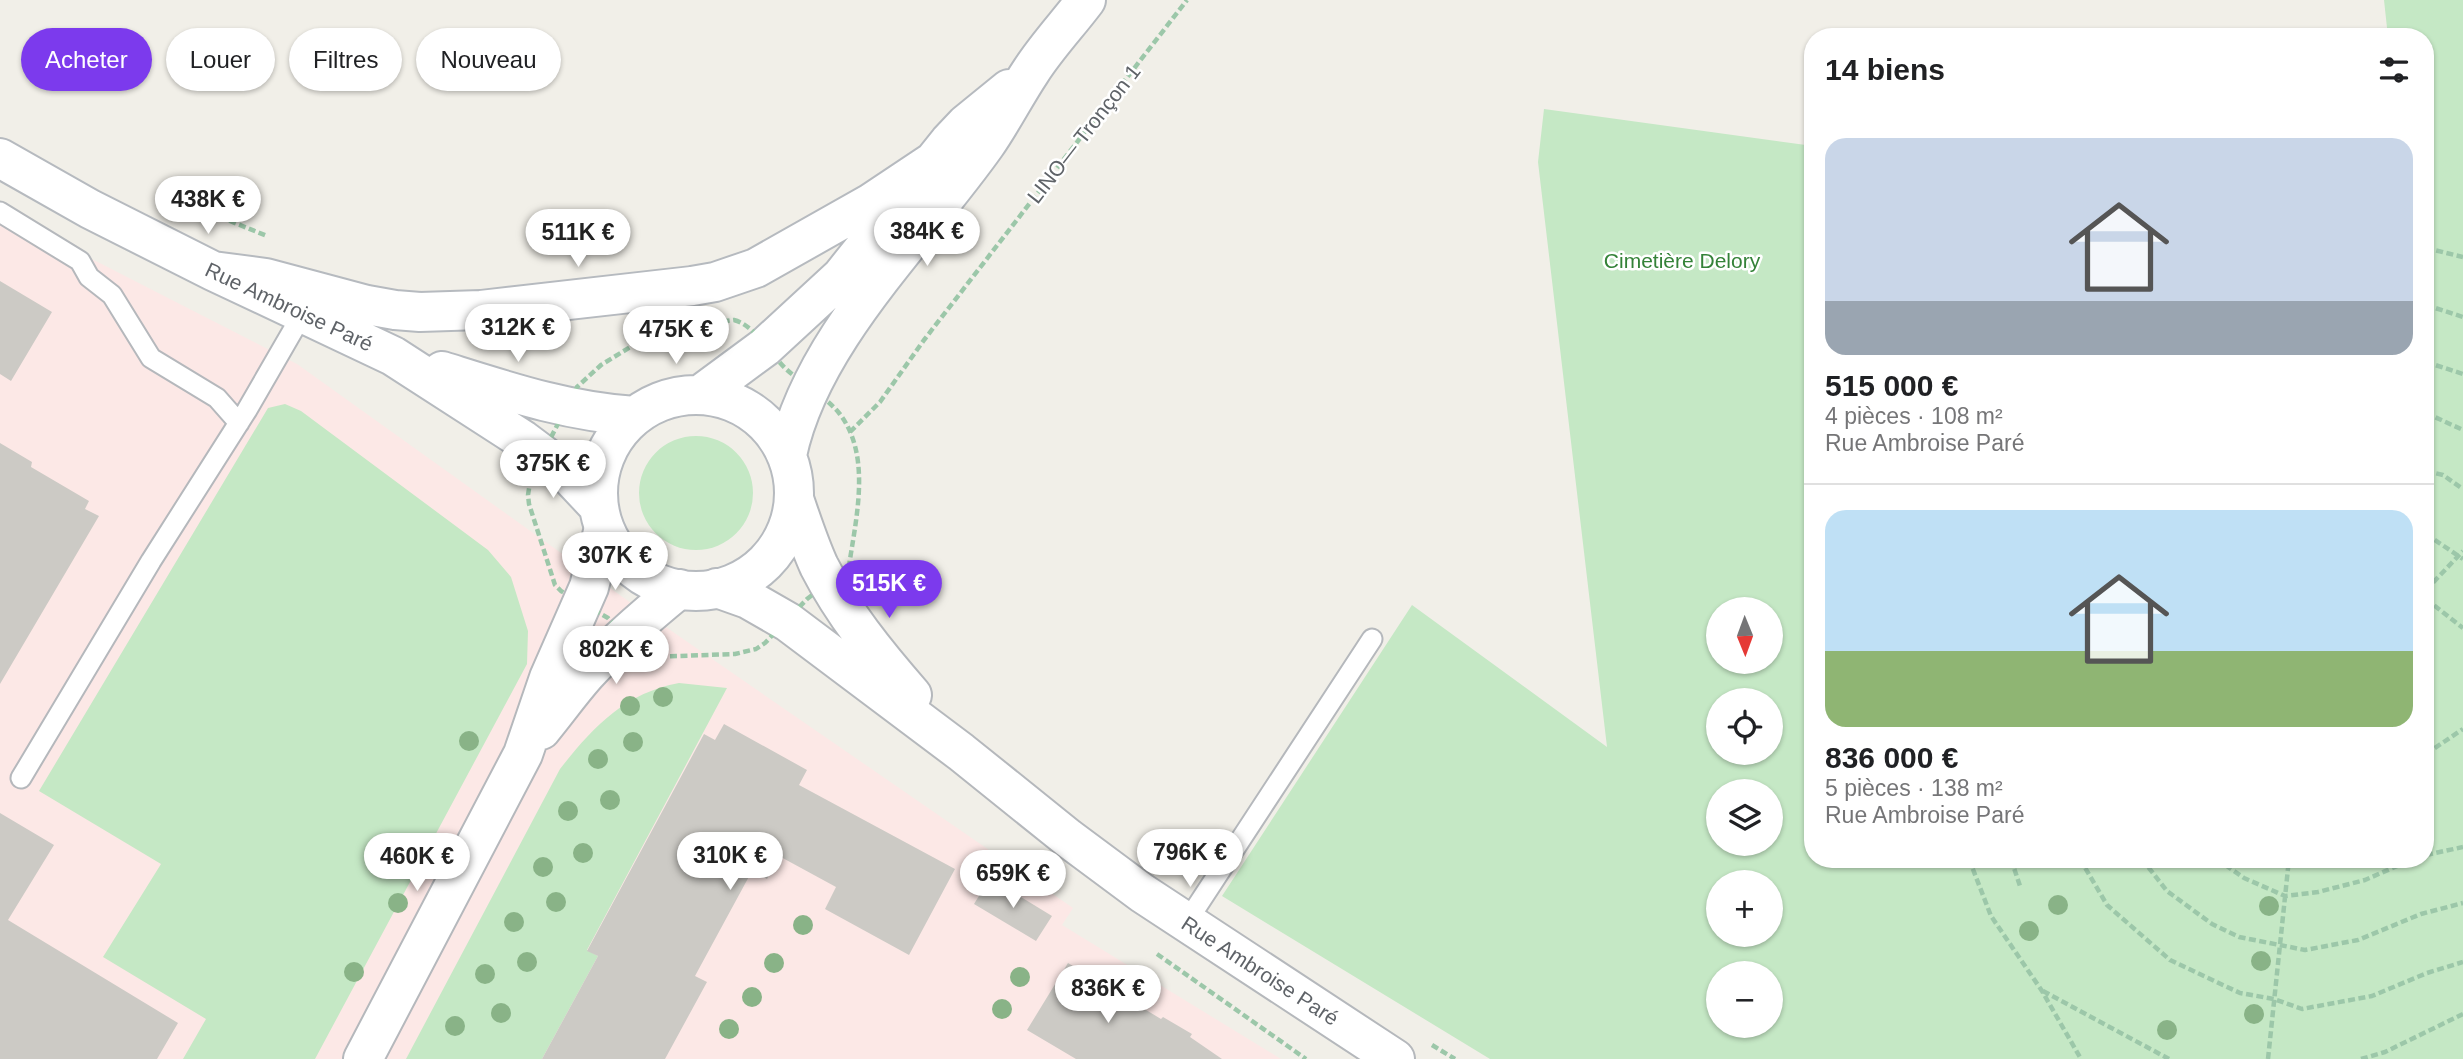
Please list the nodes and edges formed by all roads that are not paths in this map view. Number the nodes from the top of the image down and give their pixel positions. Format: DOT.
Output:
graph roads {
  1 [pos="1086,0"];
  2 [pos="1032,69"];
  3 [pos="0,158"];
  4 [pos="931,163"];
  5 [pos="0,212"];
  6 [pos="212,271"];
  7 [pos="303,313"];
  8 [pos="393,356"];
  9 [pos="701,395"];
  10 [pos="635,416"];
  11 [pos="239,423"];
  12 [pos="787,455"];
  13 [pos="794,499"];
  14 [pos="601,518"];
  15 [pos="679,589"];
  16 [pos="717,589"];
  17 [pos="1371,639"];
  18 [pos="961,752"];
  19 [pos="523,754"];
  20 [pos="21,778"];
  21 [pos="1186,923"];
  22 [pos="363,1059"];
  23 [pos="1395,1059"];
  1 -- 2 [label="main road"];
  2 -- 4 [label="main road"];
  2 -- 12 [label="main road"];
  3 -- 6 [label="main road, Rue Ambroise Paré"];
  4 -- 6 [label="main road"];
  4 -- 9 [label="main road"];
  5 -- 11 [label="lane"];
  6 -- 7 [label="main road, Rue Ambroise Paré"];
  7 -- 8 [label="main road, Rue Ambroise Paré"];
  7 -- 11 [label="lane"];
  8 -- 10 [label="main road, Rue Ambroise Paré"];
  8 -- 14 [label="main road, Rue Ambroise Paré"];
  9 -- 10 [label="main road"];
  9 -- 12 [label="main road"];
  10 -- 14 [label="main road"];
  11 -- 20 [label="lane"];
  12 -- 13 [label="main road"];
  13 -- 16 [label="main road"];
  13 -- 18 [label="main road, Rue Ambroise Paré"];
  14 -- 15 [label="main road"];
  14 -- 19 [label="main road"];
  15 -- 16 [label="main road"];
  15 -- 19 [label="main road"];
  16 -- 18 [label="main road, Rue Ambroise Paré"];
  17 -- 21 [label="lane"];
  18 -- 21 [label="main road, Rue Ambroise Paré"];
  19 -- 22 [label="main road"];
  21 -- 23 [label="main road, Rue Ambroise Paré"];
}
